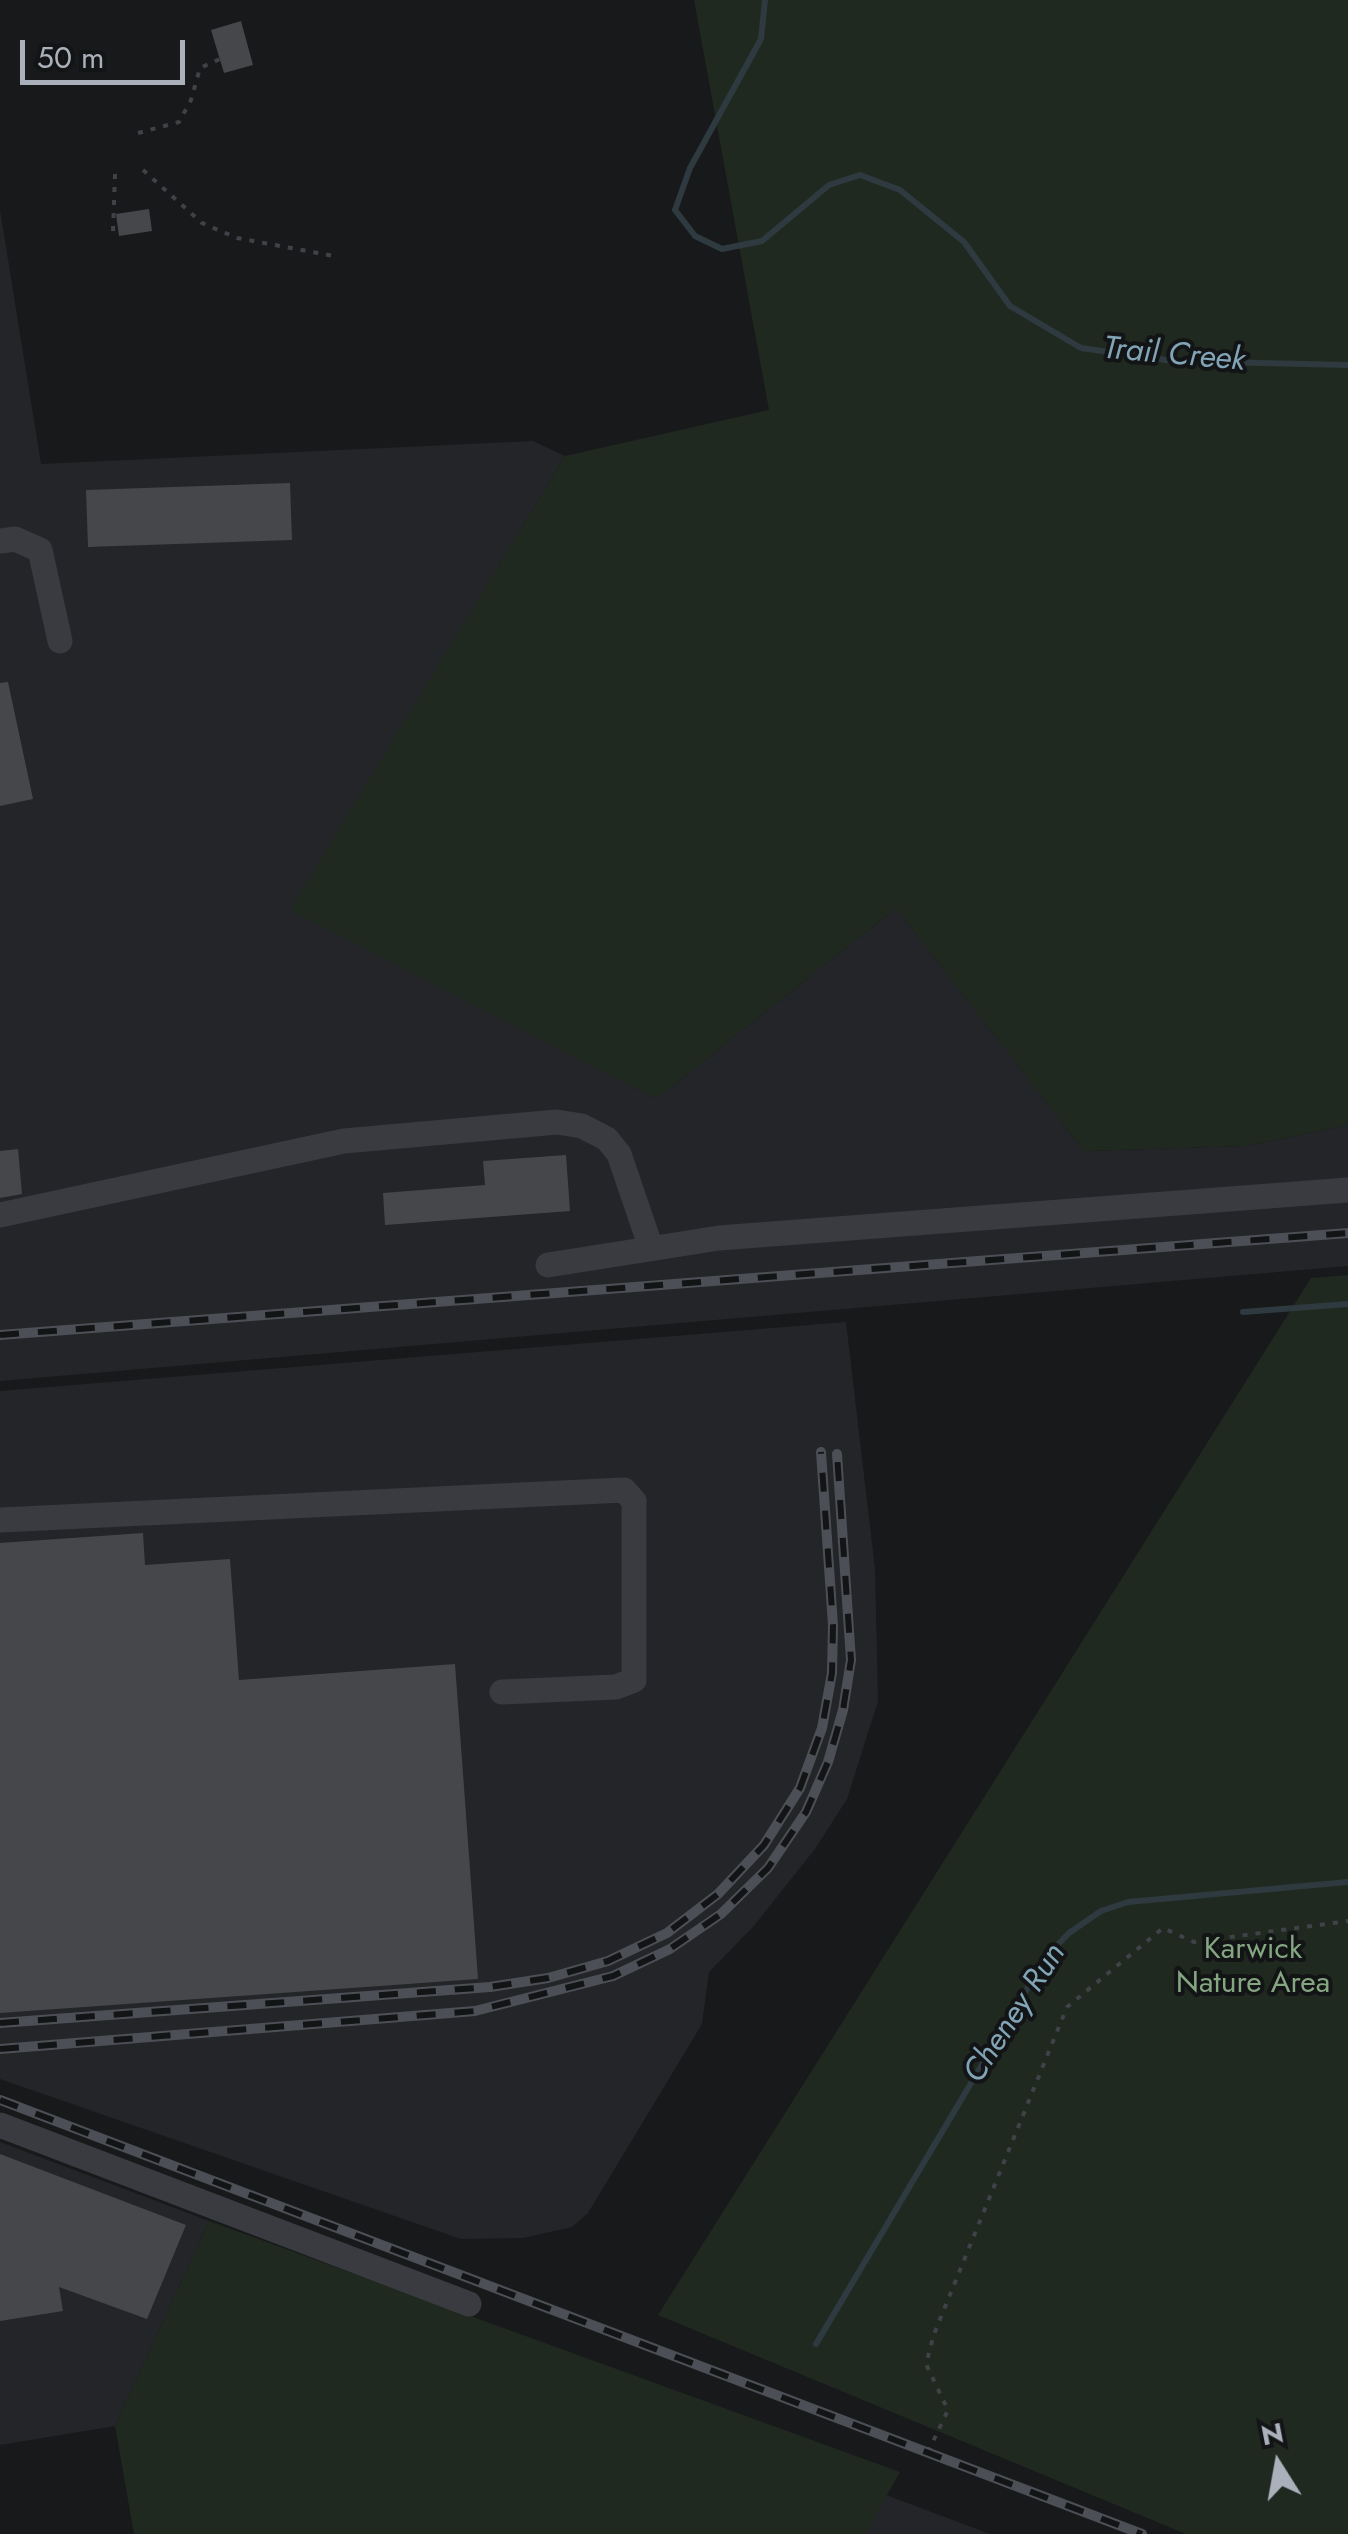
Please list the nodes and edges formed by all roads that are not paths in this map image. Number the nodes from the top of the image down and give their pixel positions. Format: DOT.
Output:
graph roads {
  1 [pos="0,541"];
  2 [pos="60,641"];
  3 [pos="1348,1190"];
  4 [pos="0,1215"];
  5 [pos="650,1248"];
  6 [pos="548,1265"];
  7 [pos="0,1520"];
  8 [pos="502,1692"];
  9 [pos="0,2125"];
  10 [pos="469,2304"];
  1 -- 2 [label="lane"];
  3 -- 5 [label="lane"];
  4 -- 5 [label="lane"];
  5 -- 6 [label="lane"];
  7 -- 8 [label="lane"];
  9 -- 10 [label="lane"];
}
